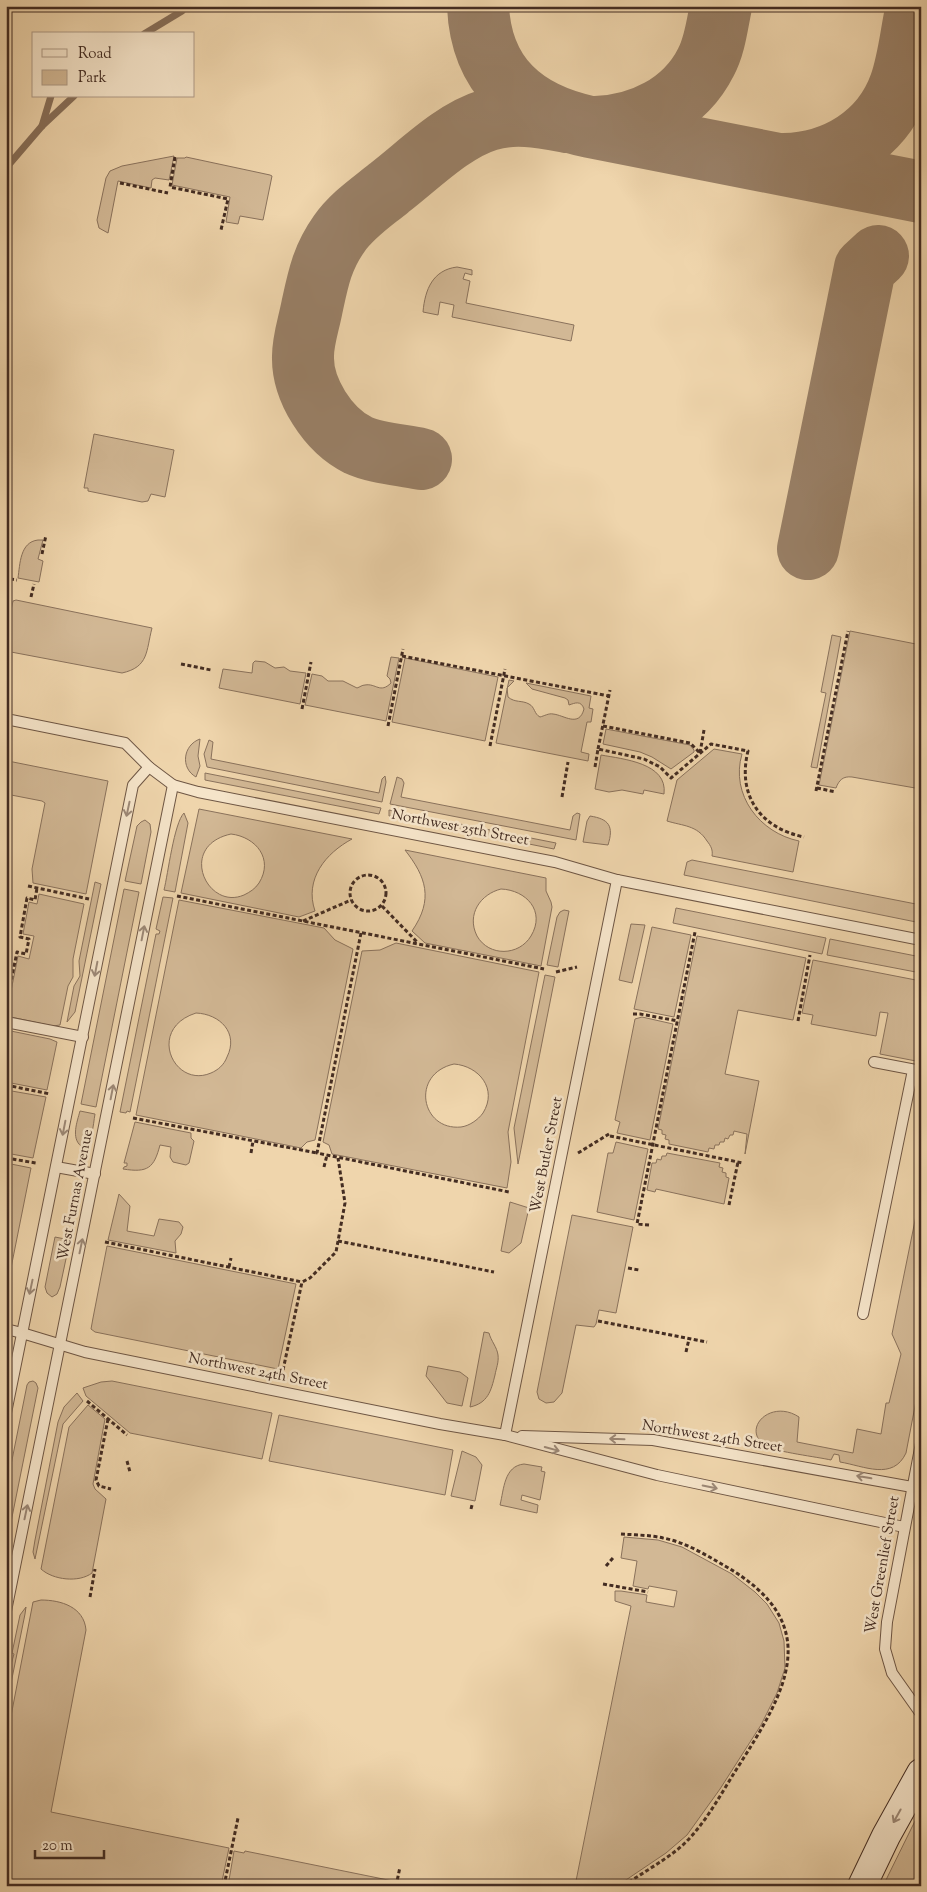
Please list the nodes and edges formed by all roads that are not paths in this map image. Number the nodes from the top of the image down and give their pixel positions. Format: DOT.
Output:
graph roads {
  1 [pos="6,719"];
  2 [pos="149,767"];
  3 [pos="173,785"];
  4 [pos="616,880"];
  5 [pos="921,940"];
  6 [pos="6,1022"];
  7 [pos="83,1037"];
  8 [pos="874,1062"];
  9 [pos="917,1070"];
  10 [pos="56,1166"];
  11 [pos="95,1174"];
  12 [pos="863,1314"];
  13 [pos="6,1329"];
  14 [pos="22,1333"];
  15 [pos="60,1345"];
  16 [pos="6,1413"];
  17 [pos="505,1436"];
  18 [pos="921,1443"];
  19 [pos="912,1487"];
  20 [pos="904,1527"];
  21 [pos="6,1611"];
  22 [pos="921,1714"];
  23 [pos="921,1773"];
  24 [pos="862,1886"];
  1 -- 2 [label="lane, Northwest 25th Street"];
  2 -- 3 [label="lane, Northwest 25th Street"];
  2 -- 7 [label="lane, West Furnas Avenue, one-way"];
  3 -- 4 [label="lane, Northwest 25th Street"];
  11 -- 3 [label="lane, West Furnas Avenue, one-way"];
  4 -- 5 [label="lane, Northwest 25th Street"];
  4 -- 17 [label="lane, West Butler Street"];
  6 -- 7 [label="lane"];
  7 -- 10 [label="lane, West Furnas Avenue, one-way"];
  8 -- 9 [label="lane"];
  9 -- 12 [label="lane"];
  10 -- 11 [label="lane"];
  10 -- 14 [label="lane, West Furnas Avenue, one-way"];
  15 -- 11 [label="lane, West Furnas Avenue, one-way"];
  13 -- 14 [label="lane, Northwest 24th Street"];
  14 -- 15 [label="lane, Northwest 24th Street"];
  14 -- 16 [label="lane, West Furnas Avenue"];
  15 -- 17 [label="lane, Northwest 24th Street"];
  21 -- 15 [label="lane, West Furnas Avenue, one-way"];
  19 -- 17 [label="lane, Northwest 24th Street, one-way"];
  17 -- 20 [label="lane, Northwest 24th Street, one-way"];
  18 -- 19 [label="lane, West Greenlief Street"];
  19 -- 20 [label="lane, West Greenlief Street"];
  20 -- 22 [label="lane, West Greenlief Street"];
  23 -- 24 [label="main road, one-way"];
}
